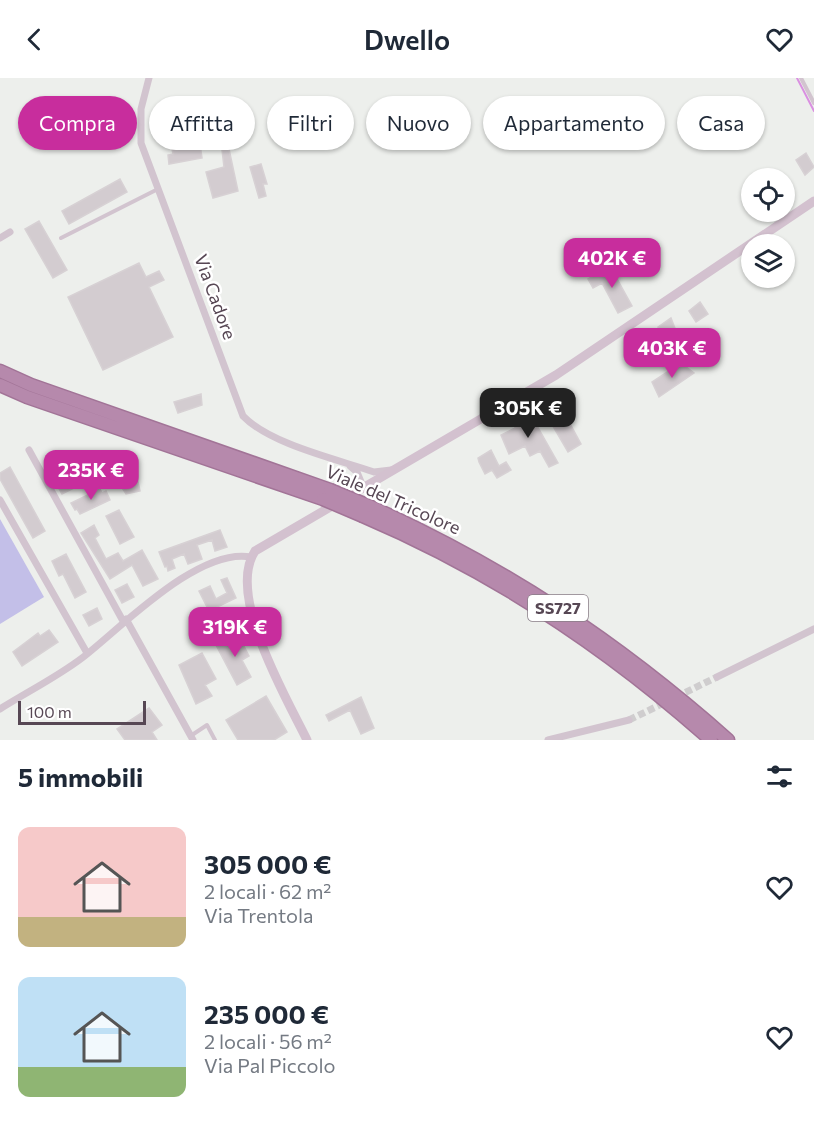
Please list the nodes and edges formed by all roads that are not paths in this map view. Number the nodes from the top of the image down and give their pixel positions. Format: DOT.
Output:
graph roads {
  1 [pos="149,78"];
  2 [pos="801,78"];
  3 [pos="814,103"];
  4 [pos="158,189"];
  5 [pos="814,201"];
  6 [pos="10,232"];
  7 [pos="0,238"];
  8 [pos="61,238"];
  9 [pos="0,371"];
  10 [pos="0,385"];
  11 [pos="29,450"];
  12 [pos="347,462"];
  13 [pos="397,469"];
  14 [pos="364,489"];
  15 [pos="327,495"];
  16 [pos="0,500"];
  17 [pos="366,511"];
  18 [pos="251,557"];
  19 [pos="125,620"];
  20 [pos="814,629"];
  21 [pos="87,653"];
  22 [pos="717,677"];
  23 [pos="0,709"];
  24 [pos="629,720"];
  25 [pos="192,738"];
  26 [pos="215,740"];
  27 [pos="307,740"];
  28 [pos="548,740"];
  29 [pos="711,740"];
  30 [pos="728,740"];
  1 -- 4 [label="street, Via Cadore"];
  2 -- 3 [label="lane"];
  4 -- 8 [label="lane"];
  4 -- 12 [label="street, Via Cadore"];
  5 -- 13 [label="street"];
  6 -- 7 [label="street"];
  9 -- 15 [label="highway, Viale del Tricolore / SS727"];
  10 -- 15 [label="highway, Viale del Tricolore / SS727"];
  11 -- 19 [label="street"];
  12 -- 13 [label="street, Via Cadore"];
  12 -- 14 [label="street"];
  13 -- 14 [label="street"];
  14 -- 18 [label="street"];
  15 -- 17 [label="highway, Viale del Tricolore / SS727, bridge"];
  16 -- 21 [label="street"];
  17 -- 29 [label="highway, Viale del Tricolore / SS727"];
  17 -- 30 [label="highway, Viale del Tricolore / SS727"];
  18 -- 19 [label="street"];
  18 -- 27 [label="street"];
  19 -- 21 [label="street"];
  19 -- 25 [label="street"];
  20 -- 22 [label="street"];
  21 -- 23 [label="street"];
  24 -- 28 [label="street"];
  25 -- 26 [label="lane"];
}
